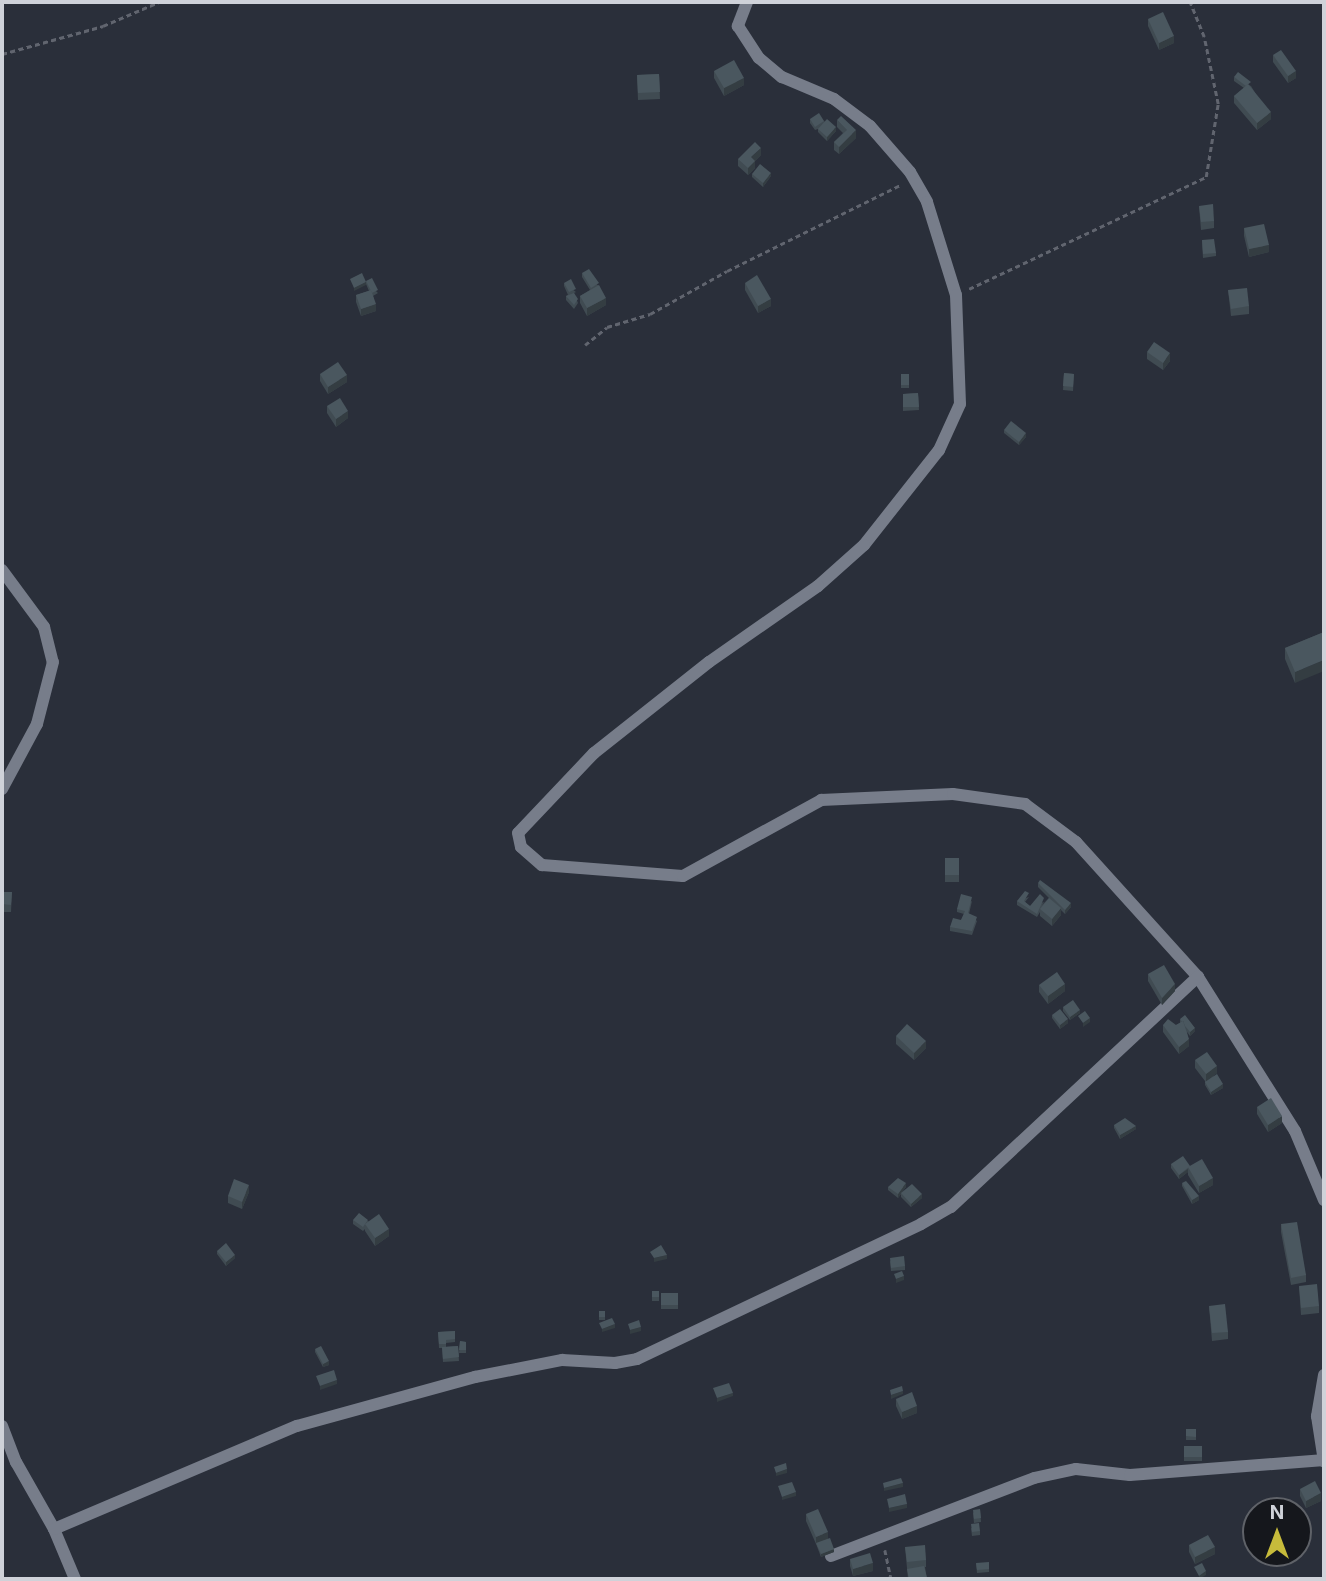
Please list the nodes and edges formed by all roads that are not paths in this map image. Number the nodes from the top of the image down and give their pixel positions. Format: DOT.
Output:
graph roads {
  1 [pos="747,2"];
  2 [pos="2,570"];
  3 [pos="2,789"];
  4 [pos="1198,977"];
  5 [pos="1324,1200"];
  6 [pos="1324,1375"];
  7 [pos="2,1426"];
  8 [pos="1324,1460"];
  9 [pos="54,1528"];
  10 [pos="831,1556"];
  11 [pos="75,1579"];
  1 -- 4 [label="street"];
  2 -- 3 [label="street"];
  4 -- 5 [label="street"];
  4 -- 9 [label="street"];
  6 -- 8 [label="street"];
  7 -- 9 [label="street"];
  8 -- 10 [label="street"];
  9 -- 11 [label="street"];
}
